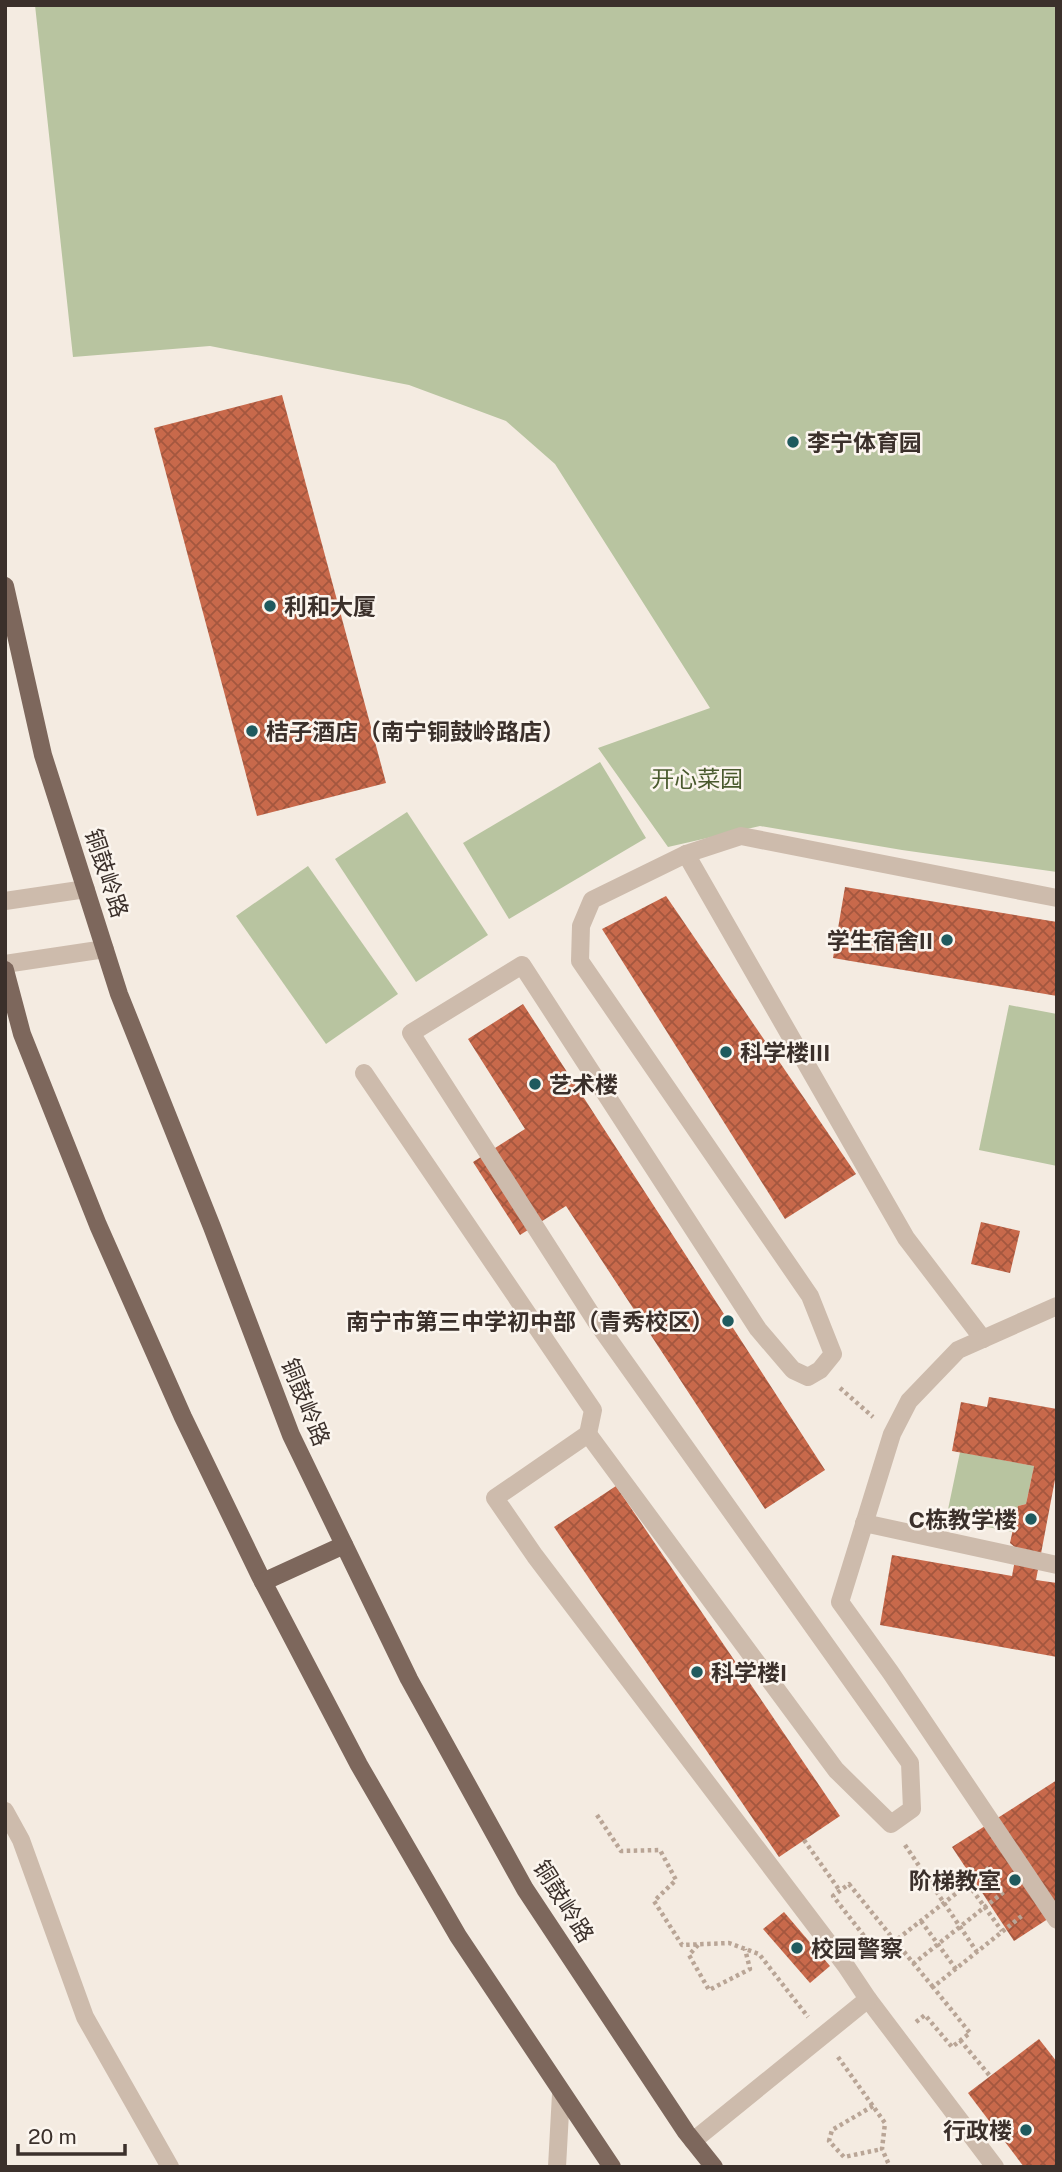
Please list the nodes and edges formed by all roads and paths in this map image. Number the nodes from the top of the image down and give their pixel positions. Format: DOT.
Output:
graph roads {
  1 [pos="5,586"];
  2 [pos="687,854"];
  3 [pos="86,889"];
  4 [pos="1057,898"];
  5 [pos="5,901"];
  6 [pos="105,950"];
  7 [pos="5,964"];
  8 [pos="5,970"];
  9 [pos="364,1073"];
  10 [pos="1057,1306"];
  11 [pos="983,1339"];
  12 [pos="820,1370"];
  13 [pos="588,1434"];
  14 [pos="892,1434"];
  15 [pos="864,1523"];
  16 [pos="344,1545"];
  17 [pos="1057,1564"];
  18 [pos="263,1582"];
  19 [pos="5,1811"];
  20 [pos="597,1815"];
  21 [pos="891,1824"];
  22 [pos="804,1840"];
  23 [pos="1010,1851"];
  24 [pos="1026,1874"];
  25 [pos="968,1884"];
  26 [pos="840,1891"];
  27 [pos="1043,1899"];
  28 [pos="944,1903"];
  29 [pos="985,1907"];
  30 [pos="1057,1920"];
  31 [pos="920,1921"];
  32 [pos="960,1928"];
  33 [pos="1002,1931"];
  34 [pos="895,1941"];
  35 [pos="698,1944"];
  36 [pos="937,1945"];
  37 [pos="745,1949"];
  38 [pos="977,1952"];
  39 [pos="913,1965"];
  40 [pos="846,1966"];
  41 [pos="956,1969"];
  42 [pos="933,1987"];
  43 [pos="868,1999"];
  44 [pos="822,2036"];
  45 [pos="895,2036"];
  46 [pos="960,2040"];
  47 [pos="990,2076"];
  48 [pos="561,2094"];
  49 [pos="873,2106"];
  50 [pos="693,2141"];
  51 [pos="882,2148"];
  52 [pos="170,2167"];
  53 [pos="556,2167"];
  54 [pos="612,2167"];
  55 [pos="714,2167"];
  56 [pos="890,2167"];
  57 [pos="995,2167"];
  1 -- 3 [label="main road, 铜鼓岭路"];
  2 -- 4 [label="street"];
  2 -- 11 [label="street"];
  2 -- 12 [label="street"];
  3 -- 5 [label="street"];
  3 -- 6 [label="main road, 铜鼓岭路"];
  6 -- 7 [label="street"];
  6 -- 16 [label="main road, 铜鼓岭路"];
  8 -- 18 [label="main road"];
  9 -- 13 [label="street"];
  10 -- 11 [label="street"];
  11 -- 14 [label="street"];
  12 -- 14 [label="path"];
  12 -- 21 [label="street"];
  13 -- 21 [label="street"];
  13 -- 40 [label="street"];
  14 -- 15 [label="street"];
  15 -- 17 [label="street"];
  15 -- 23 [label="street"];
  16 -- 18 [label="main road"];
  16 -- 50 [label="main road, 铜鼓岭路"];
  18 -- 48 [label="main road"];
  19 -- 52 [label="street"];
  20 -- 35 [label="path"];
  21 -- 28 [label="path"];
  22 -- 26 [label="path"];
  23 -- 24 [label="street"];
  23 -- 25 [label="path"];
  24 -- 27 [label="street"];
  24 -- 29 [label="path"];
  25 -- 28 [label="path"];
  25 -- 29 [label="path"];
  26 -- 34 [label="path"];
  26 -- 40 [label="path"];
  27 -- 30 [label="street"];
  27 -- 33 [label="path"];
  28 -- 31 [label="path"];
  28 -- 32 [label="path"];
  29 -- 32 [label="path"];
  29 -- 33 [label="path"];
  31 -- 34 [label="path"];
  31 -- 36 [label="path"];
  32 -- 36 [label="path"];
  32 -- 38 [label="path"];
  33 -- 38 [label="path"];
  34 -- 39 [label="path"];
  35 -- 37 [label="path"];
  35 -- 37 [label="path"];
  36 -- 39 [label="path"];
  36 -- 41 [label="path"];
  37 -- 44 [label="path"];
  38 -- 41 [label="path"];
  39 -- 42 [label="path"];
  40 -- 43 [label="street"];
  41 -- 42 [label="path"];
  42 -- 46 [label="path"];
  43 -- 44 [label="street"];
  43 -- 45 [label="street"];
  44 -- 49 [label="path"];
  44 -- 50 [label="street"];
  45 -- 46 [label="path"];
  45 -- 57 [label="street"];
  46 -- 47 [label="path"];
  48 -- 53 [label="street"];
  48 -- 54 [label="main road"];
  49 -- 51 [label="path"];
  49 -- 51 [label="path"];
  50 -- 55 [label="main road, 铜鼓岭路"];
  51 -- 56 [label="path"];
}
